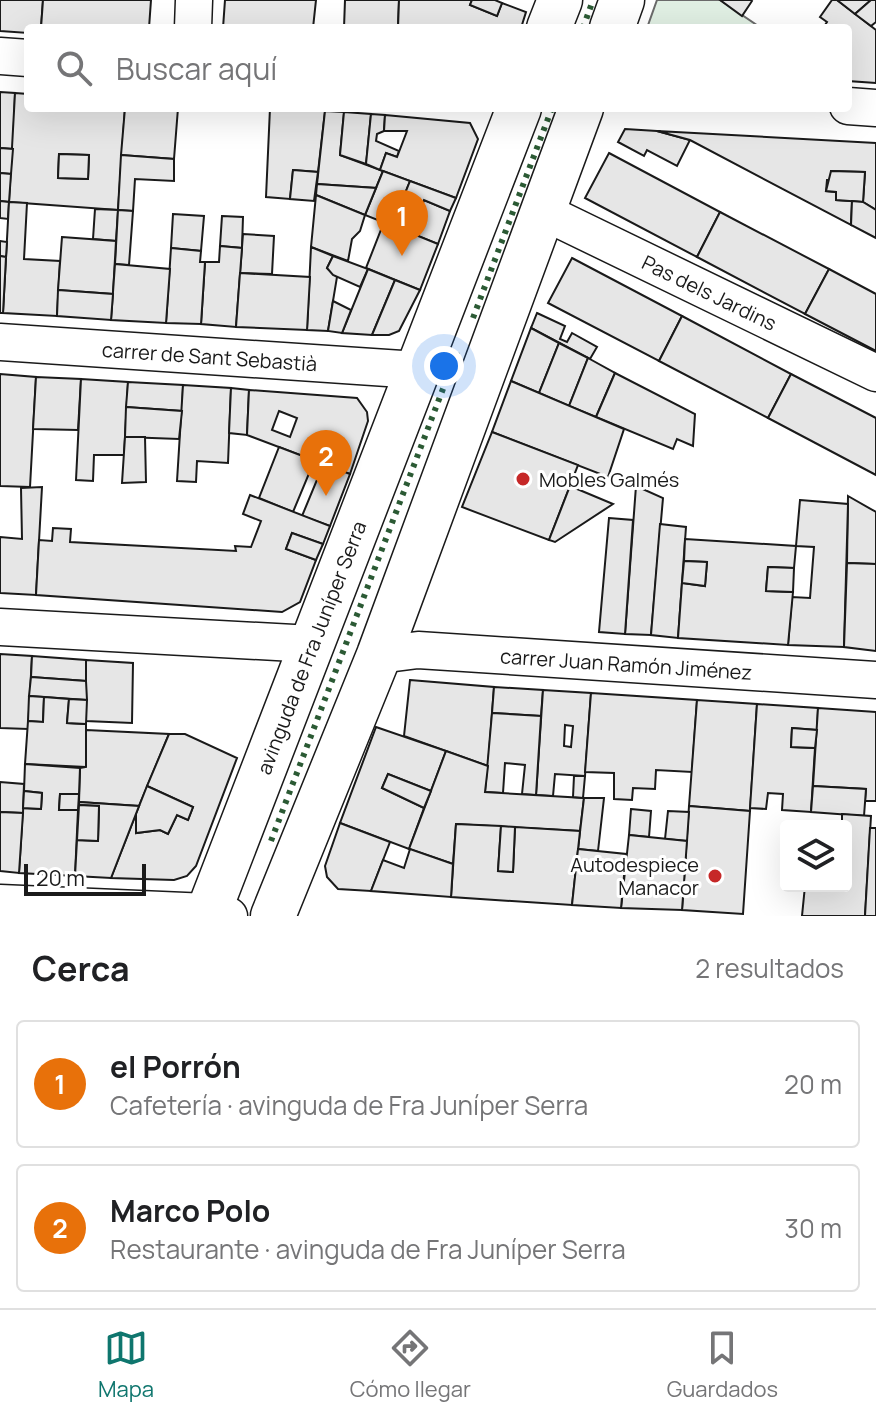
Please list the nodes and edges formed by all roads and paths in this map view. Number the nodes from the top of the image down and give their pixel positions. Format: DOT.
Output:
graph roads {
  1 [pos="194,0"];
  2 [pos="560,0"];
  3 [pos="622,0"];
  4 [pos="193,24"];
  5 [pos="551,24"];
  6 [pos="613,24"];
  7 [pos="0,56"];
  8 [pos="24,58"];
  9 [pos="852,106"];
  10 [pos="876,108"];
  11 [pos="517,112"];
  12 [pos="580,112"];
  13 [pos="544,212"];
  14 [pos="0,342"];
  15 [pos="417,370"];
  16 [pos="876,373"];
  17 [pos="0,627"];
  18 [pos="312,644"];
  19 [pos="379,655"];
  20 [pos="876,680"];
  21 [pos="0,903"];
  22 [pos="215,915"];
  23 [pos="273,916"];
  1 -- 4 [label="street"];
  2 -- 5 [label="main road"];
  3 -- 6 [label="main road"];
  7 -- 8 [label="street"];
  9 -- 10 [label="street"];
  11 -- 15 [label="main road, avinguda de Fra Juníper Serra"];
  12 -- 13 [label="main road"];
  13 -- 16 [label="street, Pas dels Jardins"];
  13 -- 19 [label="main road"];
  14 -- 15 [label="street, carrer de Sant Sebastià"];
  15 -- 18 [label="main road, avinguda de Fra Juníper Serra"];
  17 -- 18 [label="street"];
  18 -- 22 [label="main road, avinguda de Fra Juníper Serra"];
  19 -- 20 [label="street, carrer Juan Ramón Jiménez"];
  19 -- 23 [label="main road"];
  21 -- 22 [label="street"];
}
